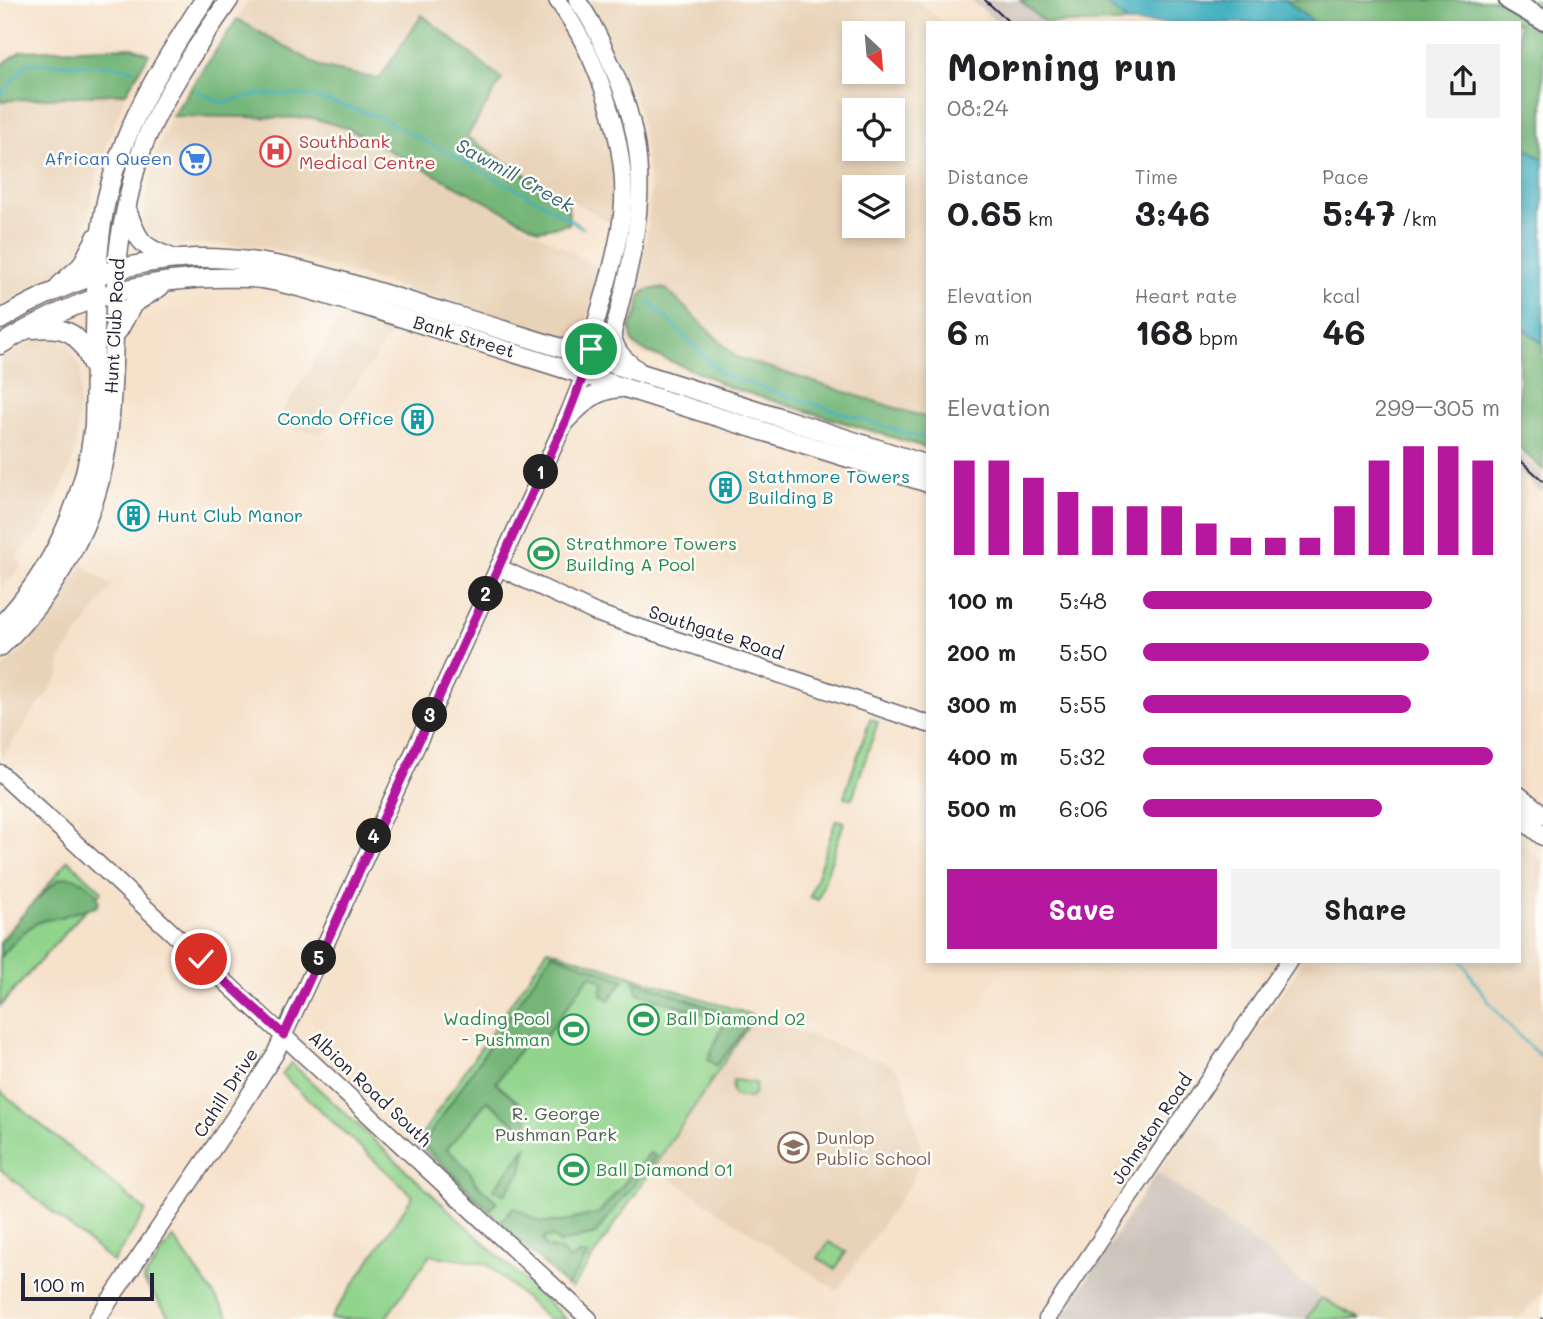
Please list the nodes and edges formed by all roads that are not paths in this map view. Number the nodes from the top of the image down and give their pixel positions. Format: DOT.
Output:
graph roads {
  1 [pos="204,0"];
  2 [pos="229,0"];
  3 [pos="557,0"];
  4 [pos="577,0"];
  5 [pos="1509,0"];
  6 [pos="1543,20"];
  7 [pos="623,91"];
  8 [pos="607,96"];
  9 [pos="135,119"];
  10 [pos="151,128"];
  11 [pos="126,210"];
  12 [pos="102,227"];
  13 [pos="175,259"];
  14 [pos="116,269"];
  15 [pos="251,269"];
  16 [pos="98,275"];
  17 [pos="609,278"];
  18 [pos="172,281"];
  19 [pos="626,282"];
  20 [pos="116,290"];
  21 [pos="51,293"];
  22 [pos="97,298"];
  23 [pos="364,298"];
  24 [pos="0,320"];
  25 [pos="497,328"];
  26 [pos="23,331"];
  27 [pos="612,336"];
  28 [pos="114,337"];
  29 [pos="0,345"];
  30 [pos="489,345"];
  31 [pos="587,366"];
  32 [pos="95,374"];
  33 [pos="642,374"];
  34 [pos="628,388"];
  35 [pos="566,420"];
  36 [pos="926,464"];
  37 [pos="926,482"];
  38 [pos="498,567"];
  39 [pos="0,626"];
  40 [pos="0,647"];
  41 [pos="926,723"];
  42 [pos="0,773"];
  43 [pos="1521,798"];
  44 [pos="1543,815"];
  45 [pos="1521,819"];
  46 [pos="1543,836"];
  47 [pos="1288,963"];
  48 [pos="284,1035"];
  49 [pos="97,1319"];
  50 [pos="589,1319"];
  51 [pos="1047,1319"];
  1 -- 9 [label="main road, Hunt Club Road"];
  2 -- 10 [label="main road, Hunt Club Road"];
  3 -- 8 [label="street"];
  4 -- 7 [label="street"];
  5 -- 6 [label="highway"];
  7 -- 8 [label="street"];
  7 -- 19 [label="street"];
  8 -- 17 [label="street"];
  9 -- 10 [label="main road"];
  9 -- 12 [label="main road, Hunt Club Road"];
  10 -- 11 [label="main road, Hunt Club Road"];
  11 -- 13 [label="main road"];
  11 -- 14 [label="main road, Hunt Club Road"];
  12 -- 16 [label="main road, Hunt Club Road"];
  12 -- 21 [label="main road"];
  13 -- 14 [label="main road, Bank Street"];
  13 -- 15 [label="main road, Bank Street"];
  14 -- 16 [label="main road, Bank Street"];
  14 -- 20 [label="main road, Hunt Club Road"];
  15 -- 18 [label="main road, Bank Street"];
  15 -- 23 [label="main road, Bank Street"];
  16 -- 21 [label="main road, Bank Street"];
  16 -- 22 [label="main road, Hunt Club Road"];
  17 -- 19 [label="street"];
  17 -- 31 [label="street"];
  18 -- 20 [label="main road, Bank Street"];
  18 -- 28 [label="main road"];
  19 -- 27 [label="street"];
  20 -- 22 [label="main road, Bank Street"];
  20 -- 28 [label="main road, Hunt Club Road"];
  21 -- 24 [label="main road, Bank Street"];
  22 -- 26 [label="main road, Bank Street"];
  22 -- 32 [label="main road, Hunt Club Road"];
  23 -- 25 [label="main road, Bank Street"];
  23 -- 30 [label="main road, Bank Street"];
  25 -- 30 [label="main road"];
  25 -- 31 [label="main road, Bank Street"];
  26 -- 29 [label="main road, Bank Street"];
  26 -- 32 [label="main road"];
  27 -- 31 [label="street"];
  27 -- 33 [label="main road"];
  28 -- 40 [label="main road, Hunt Club Road"];
  30 -- 31 [label="main road, Bank Street"];
  31 -- 33 [label="main road, Bank Street"];
  31 -- 34 [label="main road, Bank Street"];
  31 -- 35 [label="street, Cahill Drive"];
  32 -- 39 [label="main road, Hunt Club Road"];
  33 -- 36 [label="main road, Bank Street"];
  34 -- 35 [label="main road"];
  34 -- 37 [label="main road, Bank Street"];
  35 -- 38 [label="street, Cahill Drive"];
  38 -- 41 [label="street, Southgate Road"];
  38 -- 48 [label="street, Cahill Drive"];
  42 -- 48 [label="street, Albion Road South"];
  43 -- 44 [label="main road"];
  45 -- 46 [label="main road"];
  47 -- 51 [label="street, Johnston Road"];
  48 -- 49 [label="street, Cahill Drive"];
  48 -- 50 [label="street, Albion Road South"];
}
